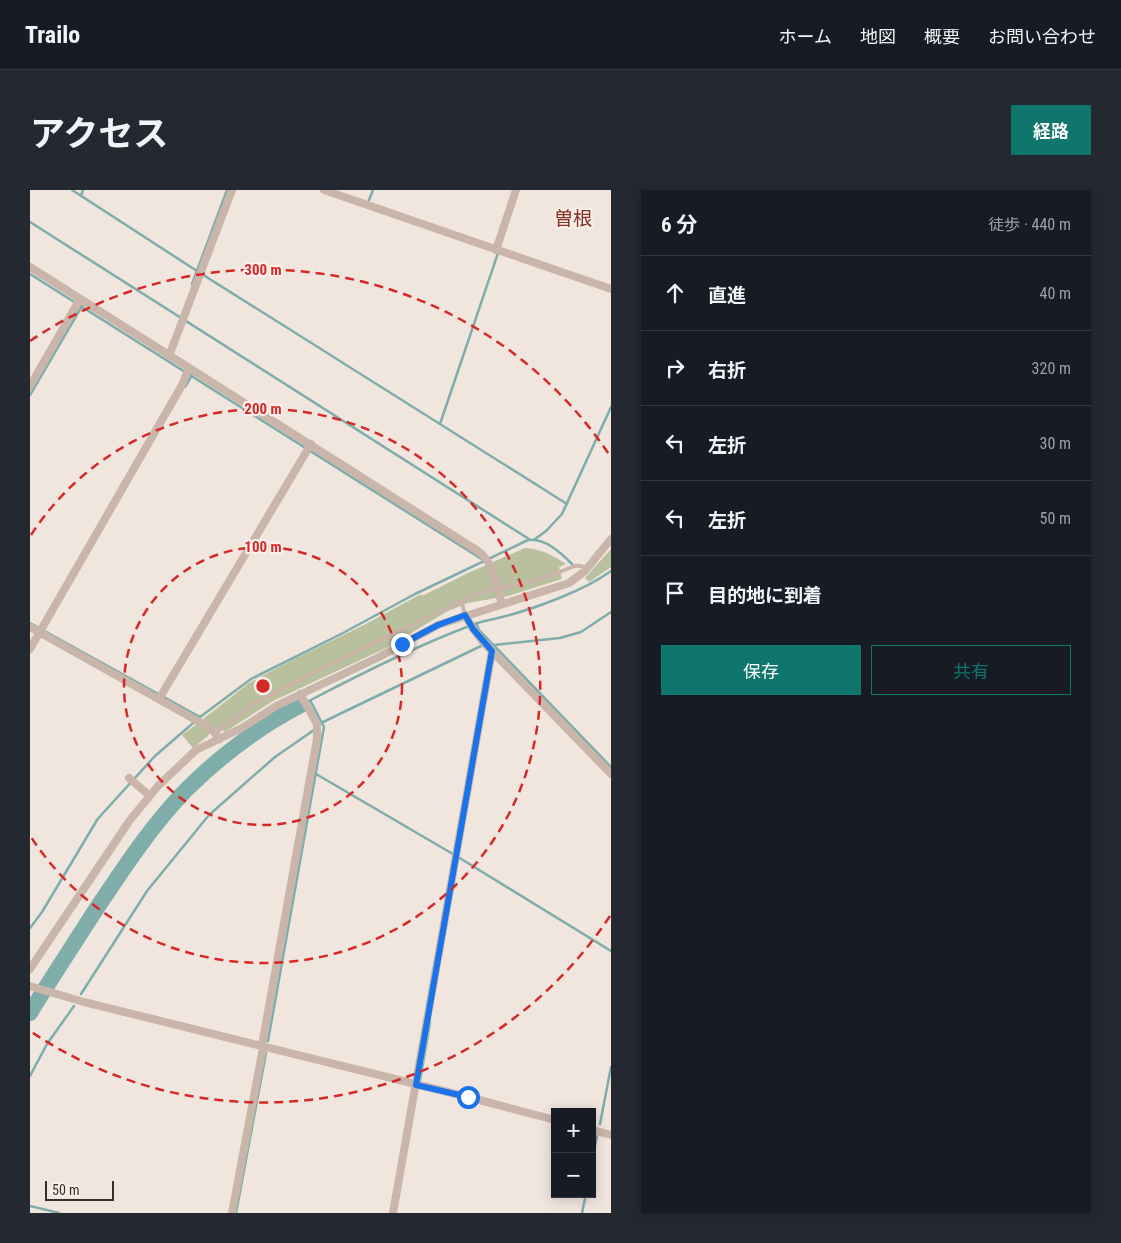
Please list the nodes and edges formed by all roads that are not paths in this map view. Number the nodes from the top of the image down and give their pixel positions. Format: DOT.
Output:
graph roads {
  1 [pos="232,190"];
  2 [pos="324,190"];
  3 [pos="516,190"];
  4 [pos="496,250"];
  5 [pos="30,267"];
  6 [pos="611,289"];
  7 [pos="78,302"];
  8 [pos="169,356"];
  9 [pos="188,372"];
  10 [pos="30,386"];
  11 [pos="309,447"];
  12 [pos="611,539"];
  13 [pos="586,569"];
  14 [pos="497,588"];
  15 [pos="461,601"];
  16 [pos="502,604"];
  17 [pos="467,618"];
  18 [pos="30,628"];
  19 [pos="40,630"];
  20 [pos="30,649"];
  21 [pos="492,651"];
  22 [pos="161,697"];
  23 [pos="303,700"];
  24 [pos="218,736"];
  25 [pos="611,774"];
  26 [pos="131,780"];
  27 [pos="150,796"];
  28 [pos="33,957"];
  29 [pos="30,969"];
  30 [pos="30,986"];
  31 [pos="262,1047"];
  32 [pos="416,1085"];
  33 [pos="551,1119"];
  34 [pos="596,1131"];
  35 [pos="611,1135"];
  36 [pos="232,1213"];
  37 [pos="394,1213"];
  1 -- 8 [label="street"];
  2 -- 4 [label="street"];
  3 -- 4 [label="street"];
  4 -- 6 [label="street"];
  5 -- 7 [label="street"];
  7 -- 8 [label="street"];
  7 -- 10 [label="street"];
  8 -- 9 [label="street"];
  9 -- 11 [label="street"];
  9 -- 19 [label="street"];
  11 -- 14 [label="street"];
  11 -- 22 [label="street"];
  12 -- 13 [label="street"];
  13 -- 14 [label="lane"];
  13 -- 16 [label="street"];
  14 -- 15 [label="lane"];
  14 -- 16 [label="street"];
  15 -- 17 [label="lane"];
  15 -- 24 [label="lane"];
  16 -- 17 [label="street"];
  17 -- 21 [label="street"];
  17 -- 23 [label="street"];
  18 -- 19 [label="street"];
  19 -- 20 [label="street"];
  19 -- 22 [label="street"];
  21 -- 25 [label="street"];
  21 -- 32 [label="street"];
  22 -- 24 [label="street"];
  23 -- 24 [label="street"];
  23 -- 31 [label="street"];
  24 -- 27 [label="street"];
  26 -- 27 [label="street"];
  27 -- 28 [label="street"];
  28 -- 29 [label="street"];
  30 -- 31 [label="street"];
  31 -- 32 [label="street"];
  31 -- 36 [label="street"];
  32 -- 33 [label="street"];
  32 -- 37 [label="street"];
  34 -- 35 [label="street"];
}
